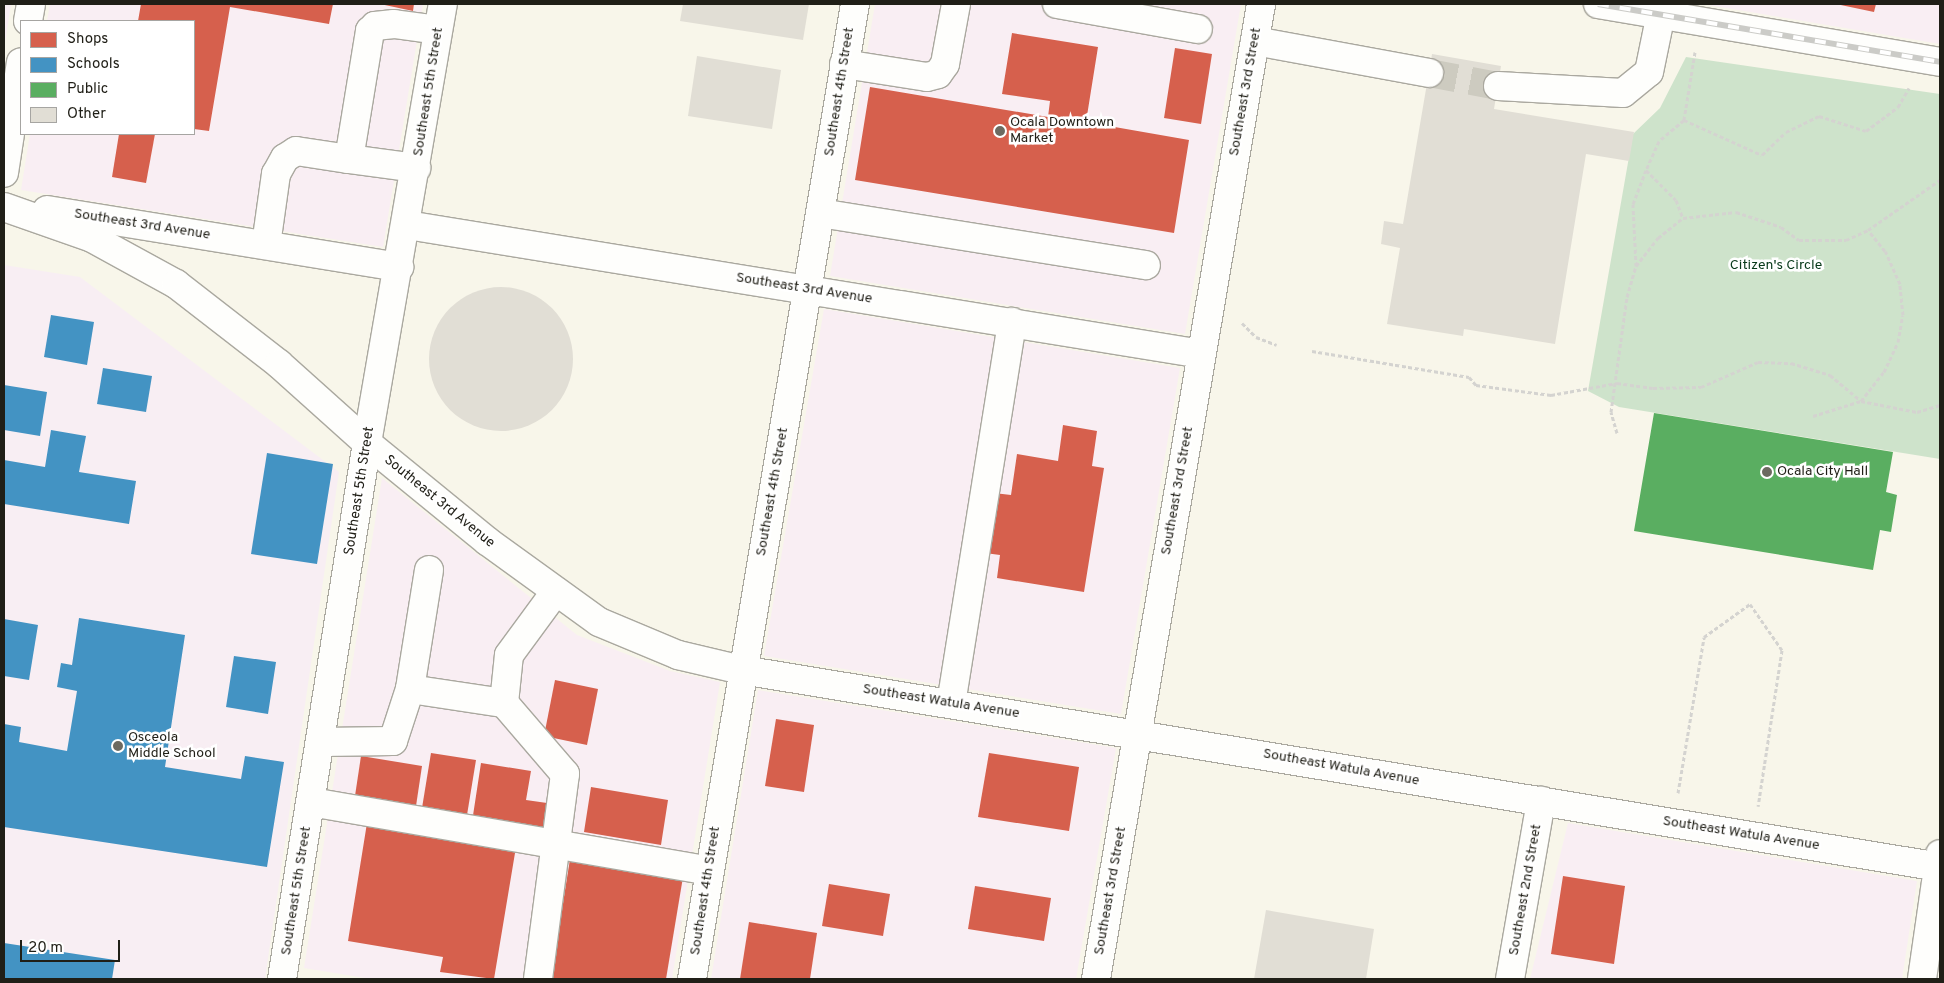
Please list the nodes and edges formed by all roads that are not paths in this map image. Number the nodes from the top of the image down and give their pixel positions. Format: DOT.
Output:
graph roads {
  1 [pos="30,4"];
  2 [pos="855,4"];
  3 [pos="956,4"];
  4 [pos="1055,4"];
  5 [pos="1261,4"];
  6 [pos="1598,4"];
  7 [pos="1662,9"];
  8 [pos="441,17"];
  9 [pos="28,20"];
  10 [pos="1198,29"];
  11 [pos="1255,41"];
  12 [pos="1940,62"];
  13 [pos="844,64"];
  14 [pos="20,69"];
  15 [pos="1429,73"];
  16 [pos="1498,86"];
  17 [pos="349,159"];
  18 [pos="416,168"];
  19 [pos="4,173"];
  20 [pos="4,206"];
  21 [pos="820,213"];
  22 [pos="407,225"];
  23 [pos="266,245"];
  24 [pos="1146,265"];
  25 [pos="399,267"];
  26 [pos="808,289"];
  27 [pos="1012,322"];
  28 [pos="1202,354"];
  29 [pos="367,443"];
  30 [pos="429,570"];
  31 [pos="556,590"];
  32 [pos="742,670"];
  33 [pos="410,689"];
  34 [pos="504,703"];
  35 [pos="951,704"];
  36 [pos="1138,734"];
  37 [pos="321,742"];
  38 [pos="1541,801"];
  39 [pos="311,802"];
  40 [pos="556,845"];
  41 [pos="1940,863"];
  42 [pos="709,871"];
  43 [pos="282,979"];
  44 [pos="538,979"];
  45 [pos="692,979"];
  46 [pos="1096,979"];
  47 [pos="1510,979"];
  48 [pos="1922,979"];
  1 -- 9 [label="street"];
  2 -- 13 [label="street, Southeast 4th Street"];
  3 -- 13 [label="street"];
  4 -- 10 [label="street"];
  5 -- 11 [label="street, Southeast 3rd Street"];
  6 -- 7 [label="street"];
  7 -- 12 [label="street"];
  7 -- 16 [label="street"];
  8 -- 17 [label="street"];
  8 -- 18 [label="street, Southeast 5th Street"];
  11 -- 15 [label="street"];
  11 -- 28 [label="street, Southeast 3rd Street"];
  13 -- 21 [label="street, Southeast 4th Street"];
  14 -- 19 [label="street"];
  17 -- 18 [label="street"];
  17 -- 23 [label="street"];
  18 -- 22 [label="street, Southeast 5th Street"];
  20 -- 23 [label="street, Southeast 3rd Avenue"];
  20 -- 29 [label="street, Southeast 3rd Avenue"];
  21 -- 24 [label="street"];
  21 -- 26 [label="street, Southeast 4th Street"];
  22 -- 25 [label="street, Southeast 5th Street"];
  22 -- 26 [label="street, Southeast 3rd Avenue"];
  23 -- 25 [label="street, Southeast 3rd Avenue"];
  25 -- 29 [label="street, Southeast 5th Street"];
  26 -- 27 [label="street, Southeast 3rd Avenue"];
  26 -- 32 [label="street, Southeast 4th Street"];
  27 -- 28 [label="street, Southeast 3rd Avenue"];
  27 -- 35 [label="street"];
  28 -- 36 [label="street, Southeast 3rd Street"];
  29 -- 31 [label="street, Southeast 3rd Avenue"];
  29 -- 37 [label="street, Southeast 5th Street"];
  30 -- 33 [label="street"];
  31 -- 32 [label="street, Southeast 3rd Avenue"];
  31 -- 34 [label="street"];
  32 -- 35 [label="street, Southeast Watula Avenue"];
  32 -- 42 [label="street, Southeast 4th Street"];
  33 -- 34 [label="street"];
  33 -- 37 [label="street"];
  34 -- 40 [label="street"];
  35 -- 36 [label="street, Southeast Watula Avenue"];
  36 -- 38 [label="street, Southeast Watula Avenue"];
  36 -- 46 [label="street, Southeast 3rd Street"];
  37 -- 39 [label="street, Southeast 5th Street"];
  38 -- 41 [label="street, Southeast Watula Avenue"];
  38 -- 47 [label="street, Southeast 2nd Street"];
  39 -- 40 [label="street"];
  39 -- 43 [label="street, Southeast 5th Street"];
  40 -- 42 [label="street"];
  40 -- 44 [label="street"];
  41 -- 48 [label="street"];
  42 -- 45 [label="street, Southeast 4th Street"];
}
